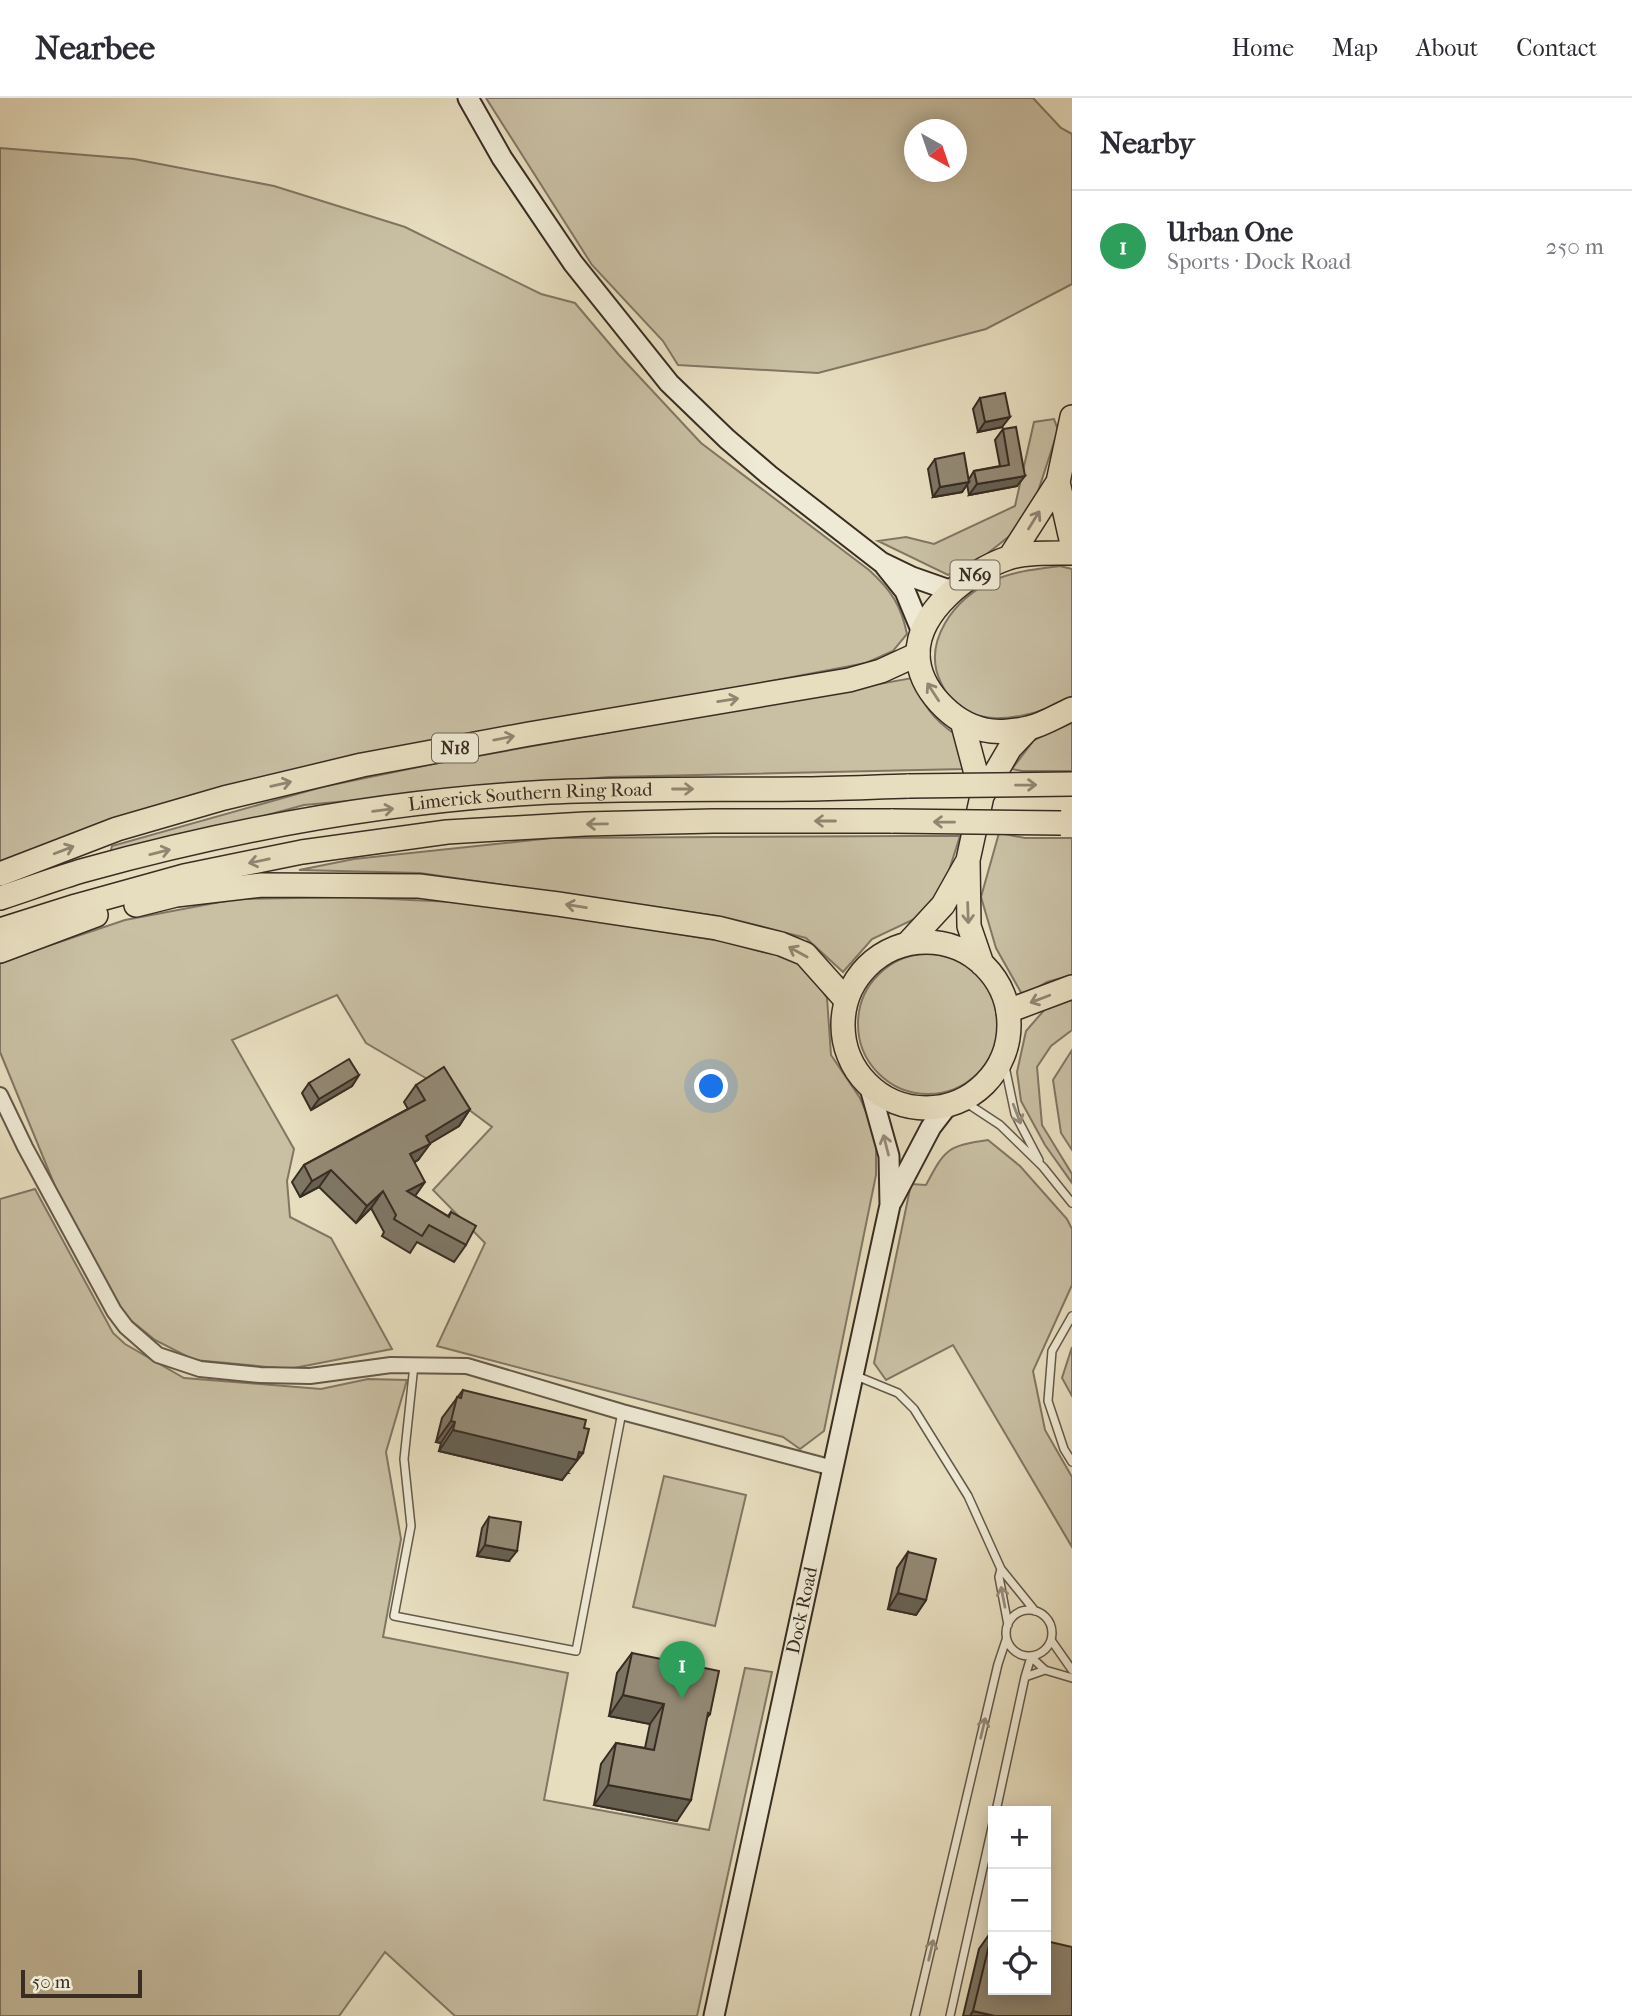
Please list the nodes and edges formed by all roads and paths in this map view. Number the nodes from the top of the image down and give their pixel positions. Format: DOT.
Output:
graph roads {
  1 [pos="468,98"];
  2 [pos="1072,417"];
  3 [pos="1058,482"];
  4 [pos="1072,544"];
  5 [pos="1072,553"];
  6 [pos="1010,557"];
  7 [pos="881,562"];
  8 [pos="952,591"];
  9 [pos="920,643"];
  10 [pos="1072,709"];
  11 [pos="962,721"];
  12 [pos="1029,728"];
  13 [pos="1072,784"];
  14 [pos="982,796"];
  15 [pos="1067,823"];
  16 [pos="968,860"];
  17 [pos="0,874"];
  18 [pos="0,898"];
  19 [pos="102,912"];
  20 [pos="0,930"];
  21 [pos="0,938"];
  22 [pos="908,943"];
  23 [pos="0,951"];
  24 [pos="982,964"];
  25 [pos="1072,986"];
  26 [pos="846,1000"];
  27 [pos="1008,1011"];
  28 [pos="1003,1057"];
  29 [pos="870,1088"];
  30 [pos="0,1095"];
  31 [pos="955,1103"];
  32 [pos="1043,1167"];
  33 [pos="1072,1203"];
  34 [pos="890,1205"];
  35 [pos="1072,1316"];
  36 [pos="414,1365"];
  37 [pos="853,1375"];
  38 [pos="622,1412"];
  39 [pos="1072,1462"];
  40 [pos="833,1468"];
  41 [pos="1001,1569"];
  42 [pos="1035,1611"];
  43 [pos="1008,1625"];
  44 [pos="1006,1640"];
  45 [pos="1051,1640"];
  46 [pos="1031,1657"];
  47 [pos="1045,1670"];
  48 [pos="1072,1670"];
  49 [pos="1025,1676"];
  50 [pos="1072,1678"];
  51 [pos="997,1806"];
  52 [pos="988,1845"];
  53 [pos="714,2016"];
  54 [pos="915,2016"];
  55 [pos="950,2016"];
  1 -- 7 [label="main road"];
  2 -- 3 [label="main road, N69"];
  3 -- 4 [label="main road, N69"];
  6 -- 3 [label="main road, N69, one-way"];
  5 -- 6 [label="main road, N69"];
  6 -- 8 [label="main road, N69"];
  7 -- 8 [label="main road"];
  7 -- 9 [label="main road"];
  8 -- 9 [label="main road, N69"];
  11 -- 9 [label="main road, one-way"];
  17 -- 9 [label="main road, N18, one-way"];
  10 -- 12 [label="main road"];
  11 -- 12 [label="main road"];
  11 -- 14 [label="main road"];
  12 -- 14 [label="main road"];
  18 -- 13 [label="main road, Limerick Southern Ring Road, one-way, bridge"];
  14 -- 16 [label="main road"];
  15 -- 20 [label="main road, Limerick Southern Ring Road, one-way, bridge"];
  16 -- 22 [label="main road"];
  16 -- 24 [label="main road, one-way"];
  19 -- 21 [label="main road"];
  19 -- 23 [label="main road"];
  26 -- 19 [label="main road, one-way"];
  22 -- 24 [label="main road"];
  22 -- 26 [label="main road"];
  24 -- 27 [label="main road"];
  25 -- 27 [label="main road, one-way"];
  26 -- 29 [label="main road"];
  27 -- 28 [label="main road"];
  28 -- 31 [label="main road"];
  28 -- 32 [label="lane, one-way"];
  29 -- 31 [label="main road"];
  34 -- 29 [label="main road, Dock Road, one-way"];
  30 -- 36 [label="street"];
  31 -- 32 [label="lane"];
  31 -- 34 [label="main road, Dock Road"];
  32 -- 33 [label="lane"];
  34 -- 37 [label="main road, Dock Road"];
  35 -- 39 [label="lane"];
  36 -- 38 [label="street"];
  36 -- 38 [label="lane"];
  37 -- 40 [label="main road, Dock Road"];
  37 -- 41 [label="lane"];
  38 -- 40 [label="street"];
  40 -- 53 [label="main road, Dock Road"];
  41 -- 42 [label="lane"];
  43 -- 41 [label="lane, one-way"];
  42 -- 43 [label="lane"];
  42 -- 45 [label="lane"];
  43 -- 44 [label="lane"];
  44 -- 46 [label="lane"];
  54 -- 44 [label="lane, one-way"];
  45 -- 46 [label="lane"];
  45 -- 48 [label="lane"];
  46 -- 47 [label="lane"];
  46 -- 49 [label="lane"];
  47 -- 49 [label="lane"];
  47 -- 50 [label="lane"];
  49 -- 51 [label="lane"];
  52 -- 55 [label="lane"];
}
